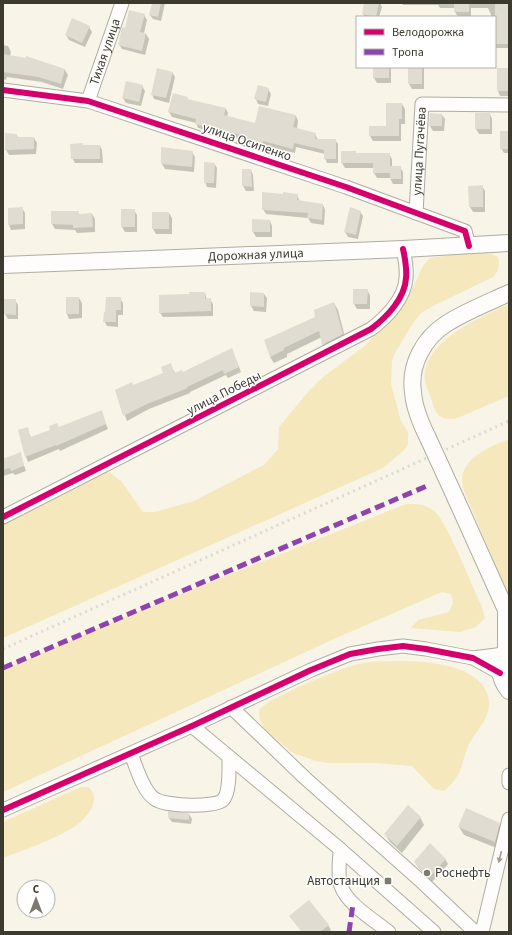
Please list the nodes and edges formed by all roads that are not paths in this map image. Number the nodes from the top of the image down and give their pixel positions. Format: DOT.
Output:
graph roads {
  1 [pos="122,3"];
  2 [pos="3,90"];
  3 [pos="88,100"];
  4 [pos="509,105"];
  5 [pos="416,213"];
  6 [pos="509,243"];
  7 [pos="469,246"];
  8 [pos="403,249"];
  9 [pos="3,265"];
  10 [pos="509,293"];
  11 [pos="3,517"];
  12 [pos="507,612"];
  13 [pos="506,650"];
  14 [pos="473,658"];
  15 [pos="500,673"];
  16 [pos="509,691"];
  17 [pos="230,707"];
  18 [pos="192,726"];
  19 [pos="130,754"];
  20 [pos="229,758"];
  21 [pos="509,775"];
  22 [pos="509,783"];
  23 [pos="3,810"];
  24 [pos="509,819"];
  25 [pos="340,848"];
  26 [pos="389,932"];
  27 [pos="434,932"];
  28 [pos="475,932"];
  29 [pos="482,932"];
  1 -- 3 [label="street, Тихая улица"];
  2 -- 3 [label="street, улица Осипенко"];
  3 -- 5 [label="street, улица Осипенко"];
  4 -- 5 [label="street, улица Пугачёва"];
  5 -- 7 [label="street, улица Осипенко"];
  6 -- 7 [label="main road, Дорожная улица"];
  7 -- 8 [label="main road, Дорожная улица"];
  8 -- 9 [label="main road, Дорожная улица"];
  8 -- 11 [label="street, улица Победы"];
  10 -- 12 [label="main road, bridge"];
  12 -- 13 [label="main road"];
  13 -- 14 [label="street"];
  13 -- 15 [label="main road"];
  14 -- 15 [label="street"];
  14 -- 17 [label="street"];
  15 -- 16 [label="main road"];
  17 -- 18 [label="street"];
  17 -- 28 [label="street"];
  18 -- 19 [label="street"];
  18 -- 20 [label="street"];
  19 -- 20 [label="street"];
  19 -- 23 [label="street"];
  20 -- 25 [label="street"];
  21 -- 22 [label="street"];
  24 -- 29 [label="street, one-way"];
  25 -- 26 [label="street"];
  25 -- 27 [label="street"];
}
